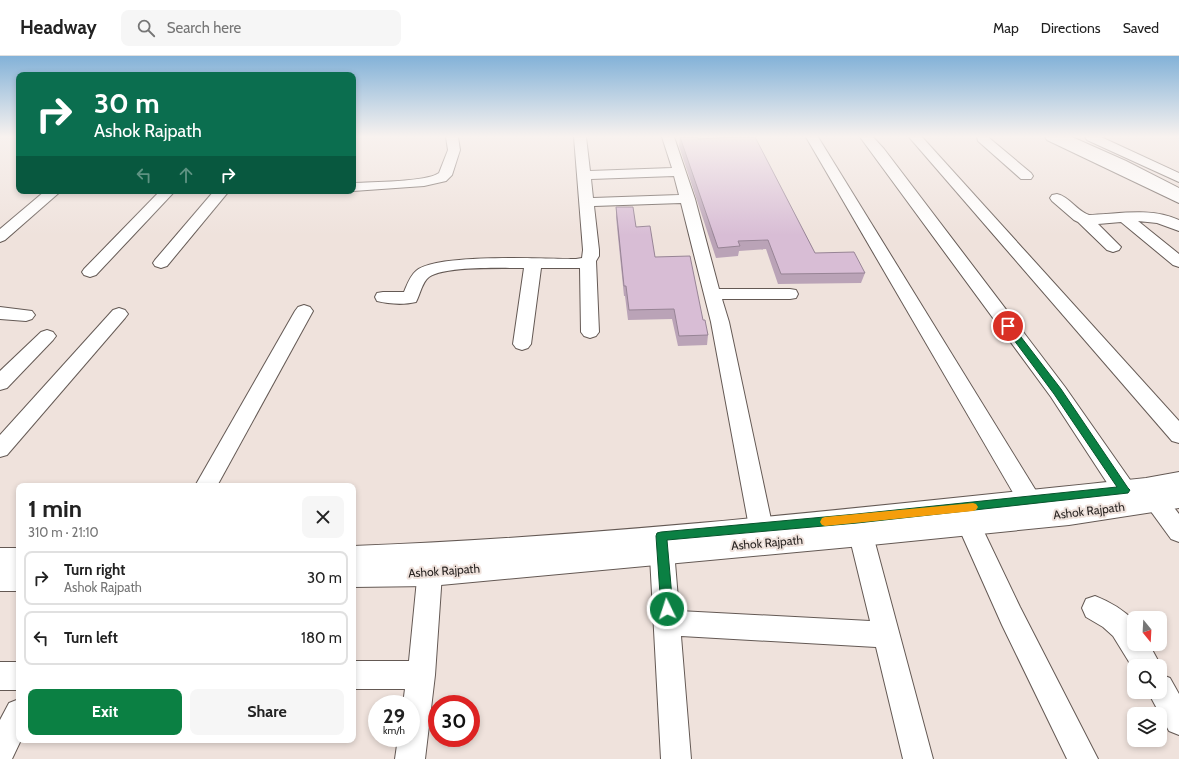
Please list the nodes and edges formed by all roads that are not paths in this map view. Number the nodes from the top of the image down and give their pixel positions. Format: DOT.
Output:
graph roads {
  1 [pos="447,170"];
  2 [pos="583,170"];
  3 [pos="832,170"];
  4 [pos="891,170"];
  5 [pos="944,170"];
  6 [pos="1019,170"];
  7 [pos="1119,170"];
  8 [pos="1132,170"];
  9 [pos="1145,170"];
  10 [pos="1163,170"];
  11 [pos="680,172"];
  12 [pos="584,175"];
  13 [pos="1026,176"];
  14 [pos="1179,178"];
  15 [pos="1179,186"];
  16 [pos="356,187"];
  17 [pos="50,194"];
  18 [pos="165,194"];
  19 [pos="219,194"];
  20 [pos="1179,194"];
  21 [pos="1057,198"];
  22 [pos="688,199"];
  23 [pos="1179,199"];
  24 [pos="587,202"];
  25 [pos="1179,203"];
  26 [pos="1068,208"];
  27 [pos="1125,218"];
  28 [pos="1084,219"];
  29 [pos="1179,226"];
  30 [pos="0,237"];
  31 [pos="1113,247"];
  32 [pos="588,261"];
  33 [pos="160,262"];
  34 [pos="1179,262"];
  35 [pos="533,264"];
  36 [pos="90,272"];
  37 [pos="712,294"];
  38 [pos="790,294"];
  39 [pos="383,297"];
  40 [pos="304,311"];
  41 [pos="0,313"];
  42 [pos="119,314"];
  43 [pos="26,315"];
  44 [pos="590,332"];
  45 [pos="47,336"];
  46 [pos="522,344"];
  47 [pos="0,383"];
  48 [pos="1179,435"];
  49 [pos="0,449"];
  50 [pos="1179,482"];
  51 [pos="208,483"];
  52 [pos="1151,495"];
  53 [pos="1030,501"];
  54 [pos="969,524"];
  55 [pos="1179,532"];
  56 [pos="763,535"];
  57 [pos="861,536"];
  58 [pos="662,544"];
  59 [pos="356,558"];
  60 [pos="0,560"];
  61 [pos="16,560"];
  62 [pos="431,564"];
  63 [pos="356,575"];
  64 [pos="0,579"];
  65 [pos="16,579"];
  66 [pos="1095,608"];
  67 [pos="668,623"];
  68 [pos="1127,633"];
  69 [pos="886,635"];
  70 [pos="356,675"];
  71 [pos="420,675"];
  72 [pos="0,676"];
  73 [pos="16,676"];
  74 [pos="1166,699"];
  75 [pos="16,719"];
  76 [pos="1179,721"];
  77 [pos="0,751"];
  78 [pos="410,759"];
  79 [pos="676,759"];
  80 [pos="918,759"];
  81 [pos="1083,759"];
  1 -- 16 [label="street"];
  2 -- 12 [label="street"];
  3 -- 53 [label="street"];
  4 -- 52 [label="street"];
  5 -- 48 [label="street"];
  6 -- 13 [label="street"];
  7 -- 23 [label="street"];
  8 -- 20 [label="main road"];
  9 -- 15 [label="main road"];
  10 -- 14 [label="street"];
  11 -- 12 [label="street"];
  11 -- 22 [label="street"];
  12 -- 24 [label="street"];
  17 -- 30 [label="street"];
  18 -- 36 [label="street"];
  19 -- 33 [label="street"];
  21 -- 26 [label="street"];
  22 -- 24 [label="street"];
  22 -- 37 [label="street"];
  24 -- 32 [label="street"];
  25 -- 26 [label="street"];
  26 -- 28 [label="street"];
  27 -- 28 [label="street"];
  27 -- 29 [label="street"];
  27 -- 34 [label="street"];
  28 -- 31 [label="street"];
  32 -- 35 [label="street"];
  32 -- 44 [label="street"];
  35 -- 39 [label="street"];
  35 -- 46 [label="street"];
  37 -- 38 [label="street"];
  37 -- 56 [label="street"];
  40 -- 51 [label="street"];
  41 -- 43 [label="street"];
  42 -- 49 [label="street"];
  45 -- 47 [label="street"];
  50 -- 52 [label="main road, Ashok Rajpath"];
  52 -- 53 [label="main road, Ashok Rajpath"];
  52 -- 54 [label="main road, Ashok Rajpath"];
  52 -- 55 [label="street"];
  53 -- 56 [label="main road, Ashok Rajpath"];
  54 -- 57 [label="main road, Ashok Rajpath"];
  54 -- 81 [label="street"];
  56 -- 57 [label="main road, Ashok Rajpath"];
  56 -- 58 [label="main road, Ashok Rajpath"];
  57 -- 69 [label="street"];
  58 -- 62 [label="main road, Ashok Rajpath"];
  58 -- 67 [label="street"];
  59 -- 62 [label="main road, Ashok Rajpath"];
  60 -- 61 [label="main road"];
  62 -- 63 [label="main road, Ashok Rajpath"];
  62 -- 71 [label="street"];
  64 -- 65 [label="main road"];
  66 -- 68 [label="street"];
  67 -- 69 [label="street"];
  67 -- 79 [label="street"];
  69 -- 80 [label="street"];
  70 -- 71 [label="street"];
  71 -- 78 [label="street"];
  72 -- 73 [label="street"];
  74 -- 76 [label="street"];
  75 -- 77 [label="street"];
}
